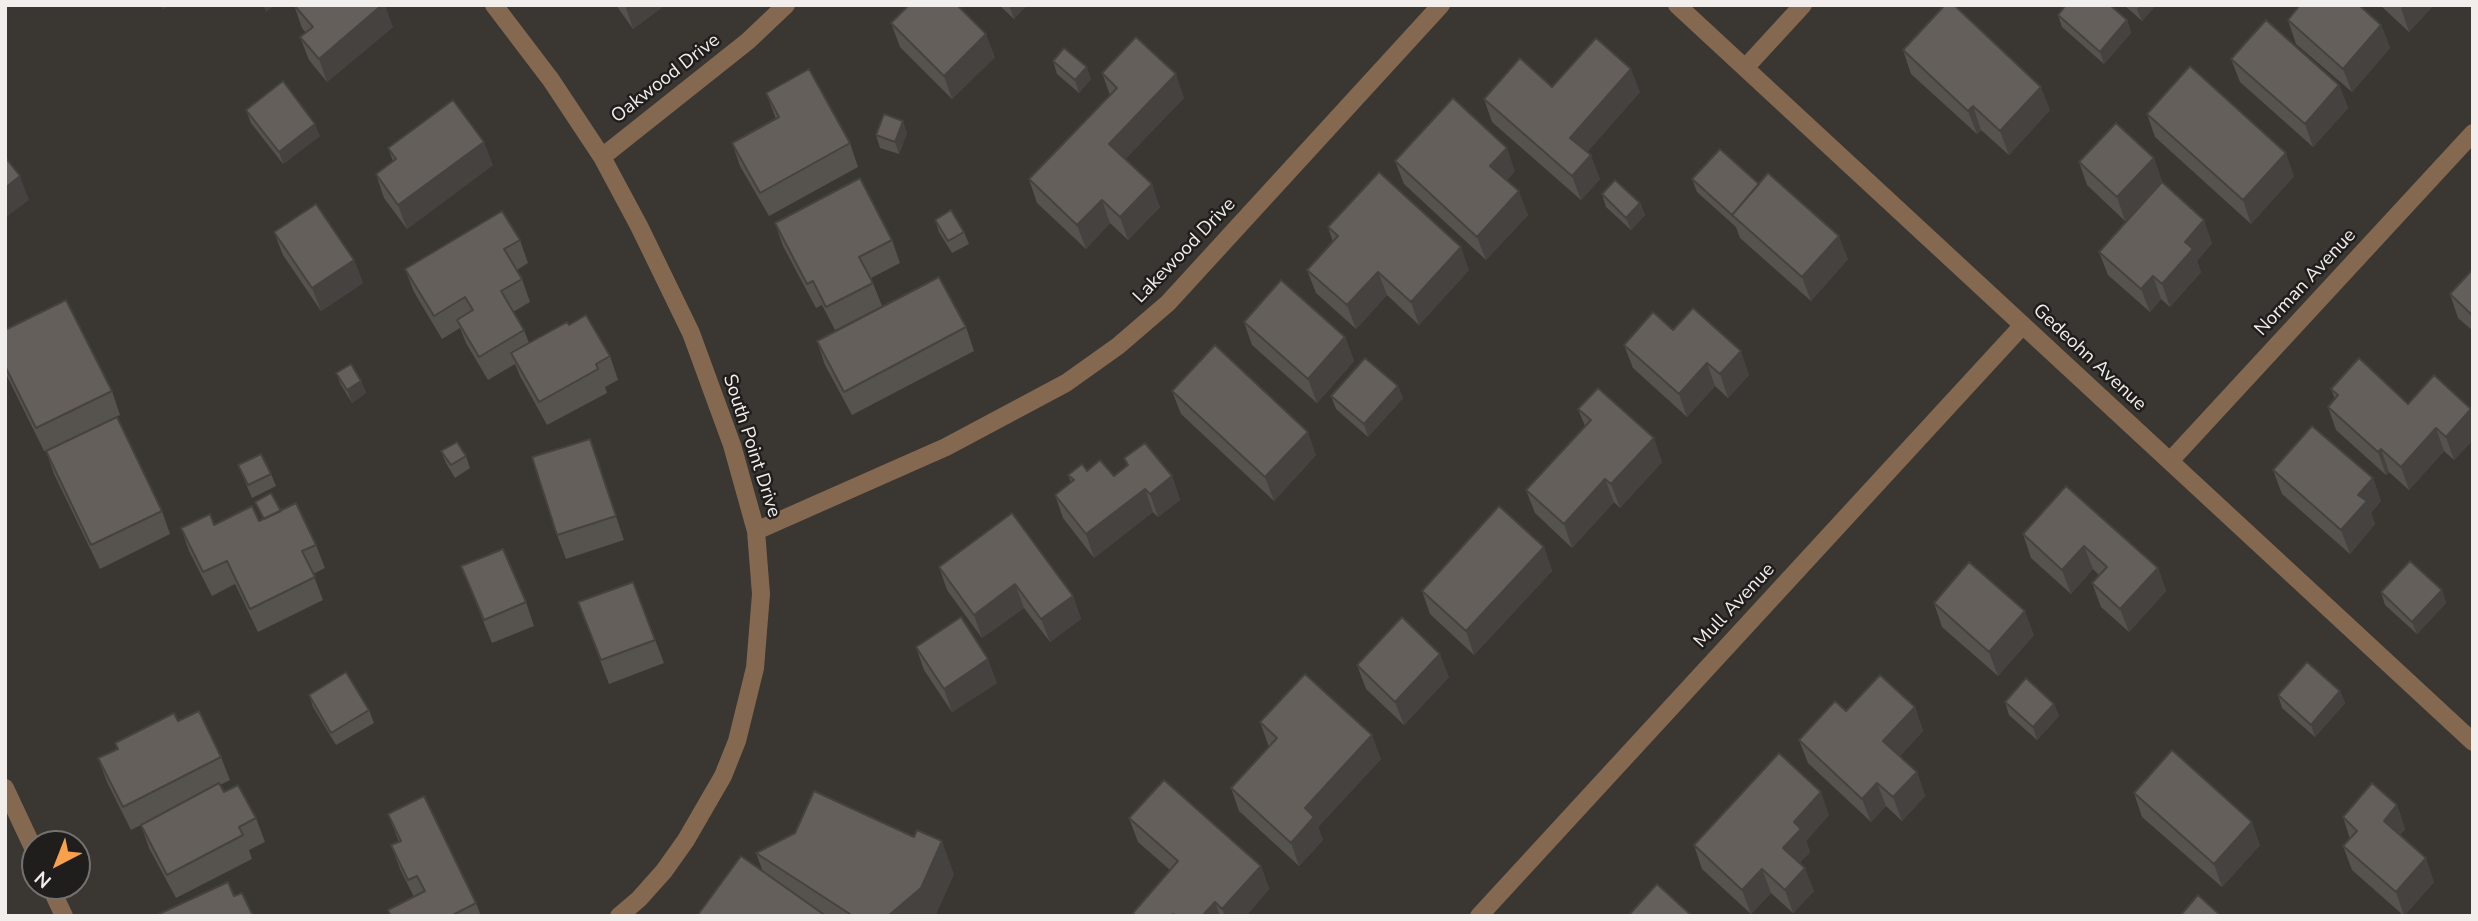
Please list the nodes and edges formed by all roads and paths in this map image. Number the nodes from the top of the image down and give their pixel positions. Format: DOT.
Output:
graph roads {
  1 [pos="494,5"];
  2 [pos="786,5"];
  3 [pos="1441,5"];
  4 [pos="1677,5"];
  5 [pos="1803,5"];
  6 [pos="1745,68"];
  7 [pos="2473,133"];
  8 [pos="602,156"];
  9 [pos="2023,325"];
  10 [pos="2170,461"];
  11 [pos="756,531"];
  12 [pos="2473,742"];
  13 [pos="5,788"];
  14 [pos="25,830"];
  15 [pos="57,900"];
  16 [pos="64,916"];
  17 [pos="619,916"];
  18 [pos="1479,916"];
  1 -- 8 [label="street, South Point Drive"];
  2 -- 8 [label="street, Oakwood Drive"];
  3 -- 11 [label="street, Lakewood Drive"];
  4 -- 6 [label="street, Gedeohn Avenue"];
  5 -- 6 [label="street"];
  6 -- 9 [label="street, Gedeohn Avenue"];
  7 -- 10 [label="street, Norman Avenue"];
  8 -- 11 [label="street, South Point Drive"];
  9 -- 10 [label="street, Gedeohn Avenue"];
  9 -- 18 [label="street, Mull Avenue"];
  10 -- 12 [label="street, Gedeohn Avenue"];
  11 -- 17 [label="street, South Point Drive"];
  13 -- 14 [label="street"];
  15 -- 16 [label="street"];
}
